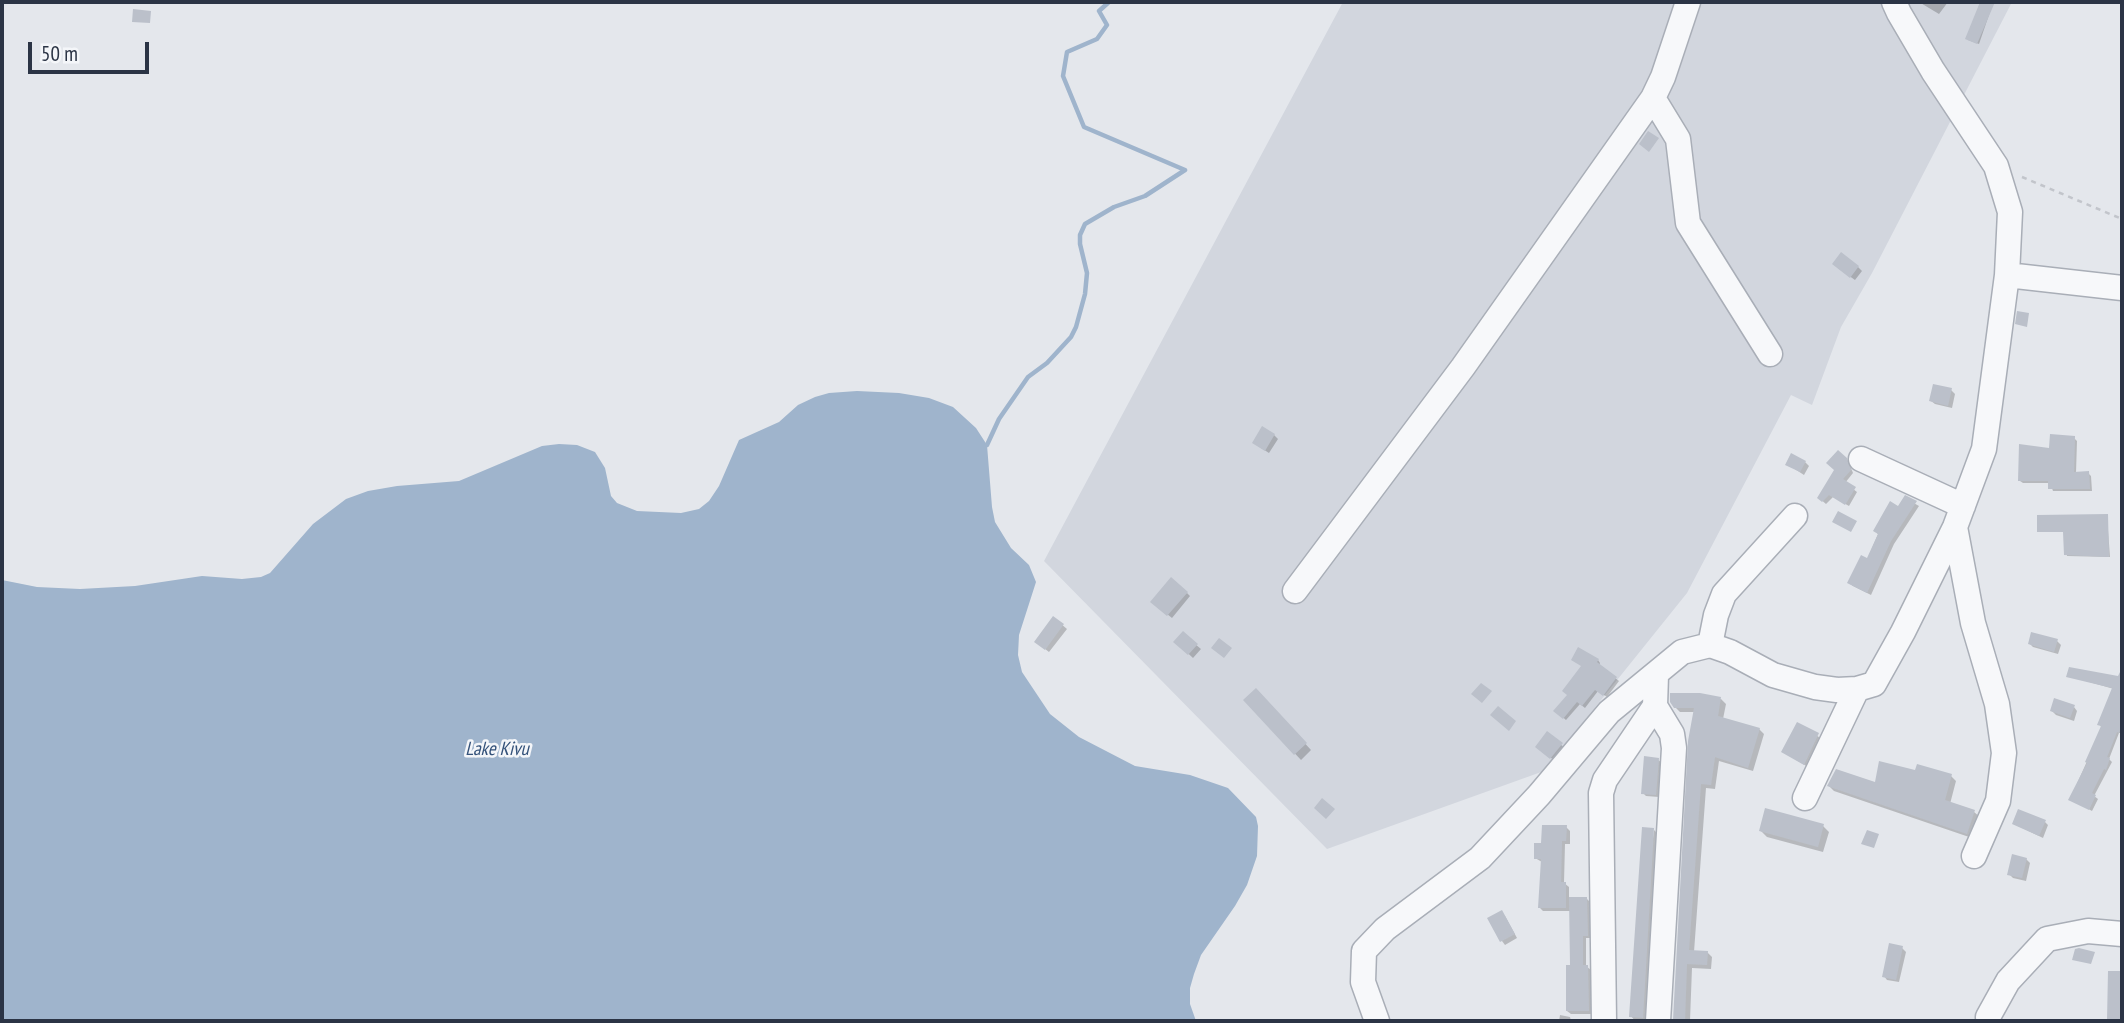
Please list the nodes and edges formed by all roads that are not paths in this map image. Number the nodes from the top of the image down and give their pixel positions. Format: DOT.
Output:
graph roads {
  1 [pos="1688,2"];
  2 [pos="1895,2"];
  3 [pos="1653,98"];
  4 [pos="2007,275"];
  5 [pos="2122,288"];
  6 [pos="1770,354"];
  7 [pos="1861,459"];
  8 [pos="1795,516"];
  9 [pos="1959,516"];
  10 [pos="1295,591"];
  11 [pos="1710,645"];
  12 [pos="1656,675"];
  13 [pos="1857,689"];
  14 [pos="1655,706"];
  15 [pos="1805,798"];
  16 [pos="1974,856"];
  17 [pos="2122,934"];
  18 [pos="1988,1017"];
  19 [pos="1377,1021"];
  20 [pos="1604,1021"];
  21 [pos="1658,1021"];
  1 -- 3 [label="street"];
  2 -- 4 [label="street"];
  3 -- 6 [label="street"];
  3 -- 10 [label="street"];
  4 -- 5 [label="street"];
  4 -- 9 [label="street"];
  7 -- 9 [label="street"];
  8 -- 11 [label="street"];
  9 -- 13 [label="street"];
  9 -- 16 [label="street"];
  11 -- 12 [label="street"];
  11 -- 13 [label="street"];
  12 -- 14 [label="street"];
  12 -- 19 [label="street"];
  13 -- 15 [label="street"];
  14 -- 20 [label="street"];
  14 -- 21 [label="street"];
  17 -- 18 [label="street"];
}
